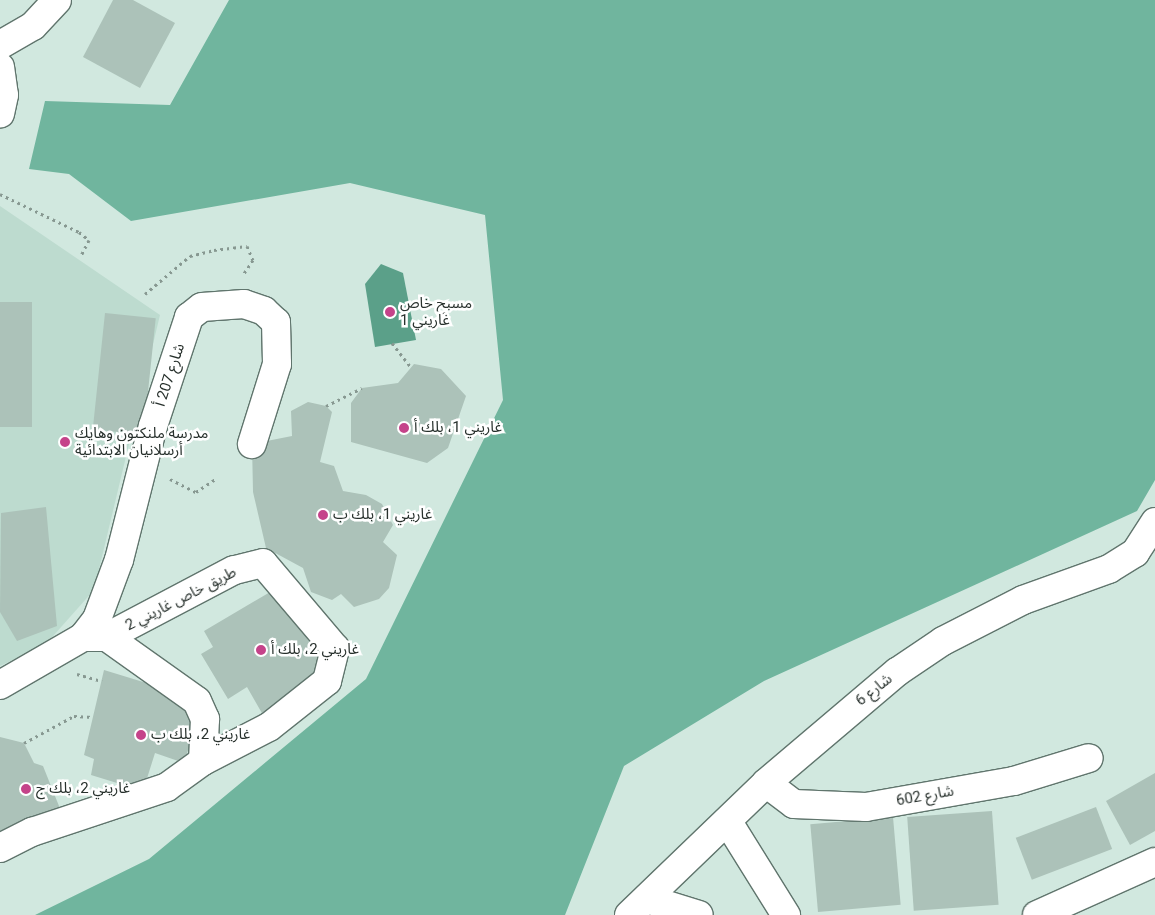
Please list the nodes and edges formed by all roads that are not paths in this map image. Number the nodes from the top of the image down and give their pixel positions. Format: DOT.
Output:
graph roads {
  1 [pos="57,0"];
  2 [pos="0,45"];
  3 [pos="0,67"];
  4 [pos="0,114"];
  5 [pos="252,444"];
  6 [pos="1155,522"];
  7 [pos="95,637"];
  8 [pos="0,685"];
  9 [pos="1089,758"];
  10 [pos="203,761"];
  11 [pos="766,783"];
  12 [pos="728,822"];
  13 [pos="0,848"];
  14 [pos="1155,862"];
  15 [pos="638,907"];
  16 [pos="700,915"];
  17 [pos="786,915"];
  18 [pos="1037,915"];
  1 -- 2 [label="street"];
  3 -- 4 [label="street"];
  5 -- 7 [label="street, شارع 207 أ"];
  6 -- 11 [label="street, شارع 6"];
  7 -- 8 [label="street, شارع 207 أ"];
  7 -- 10 [label="street, طريق خاص غاريني 2"];
  7 -- 10 [label="street, طريق خاص غاريني 2"];
  9 -- 11 [label="street, شارع 602"];
  10 -- 13 [label="street, طريق خاص غاريني 2"];
  11 -- 12 [label="street, شارع 6"];
  12 -- 15 [label="street, شارع 6"];
  12 -- 17 [label="street"];
  14 -- 18 [label="street"];
  15 -- 16 [label="street"];
}
